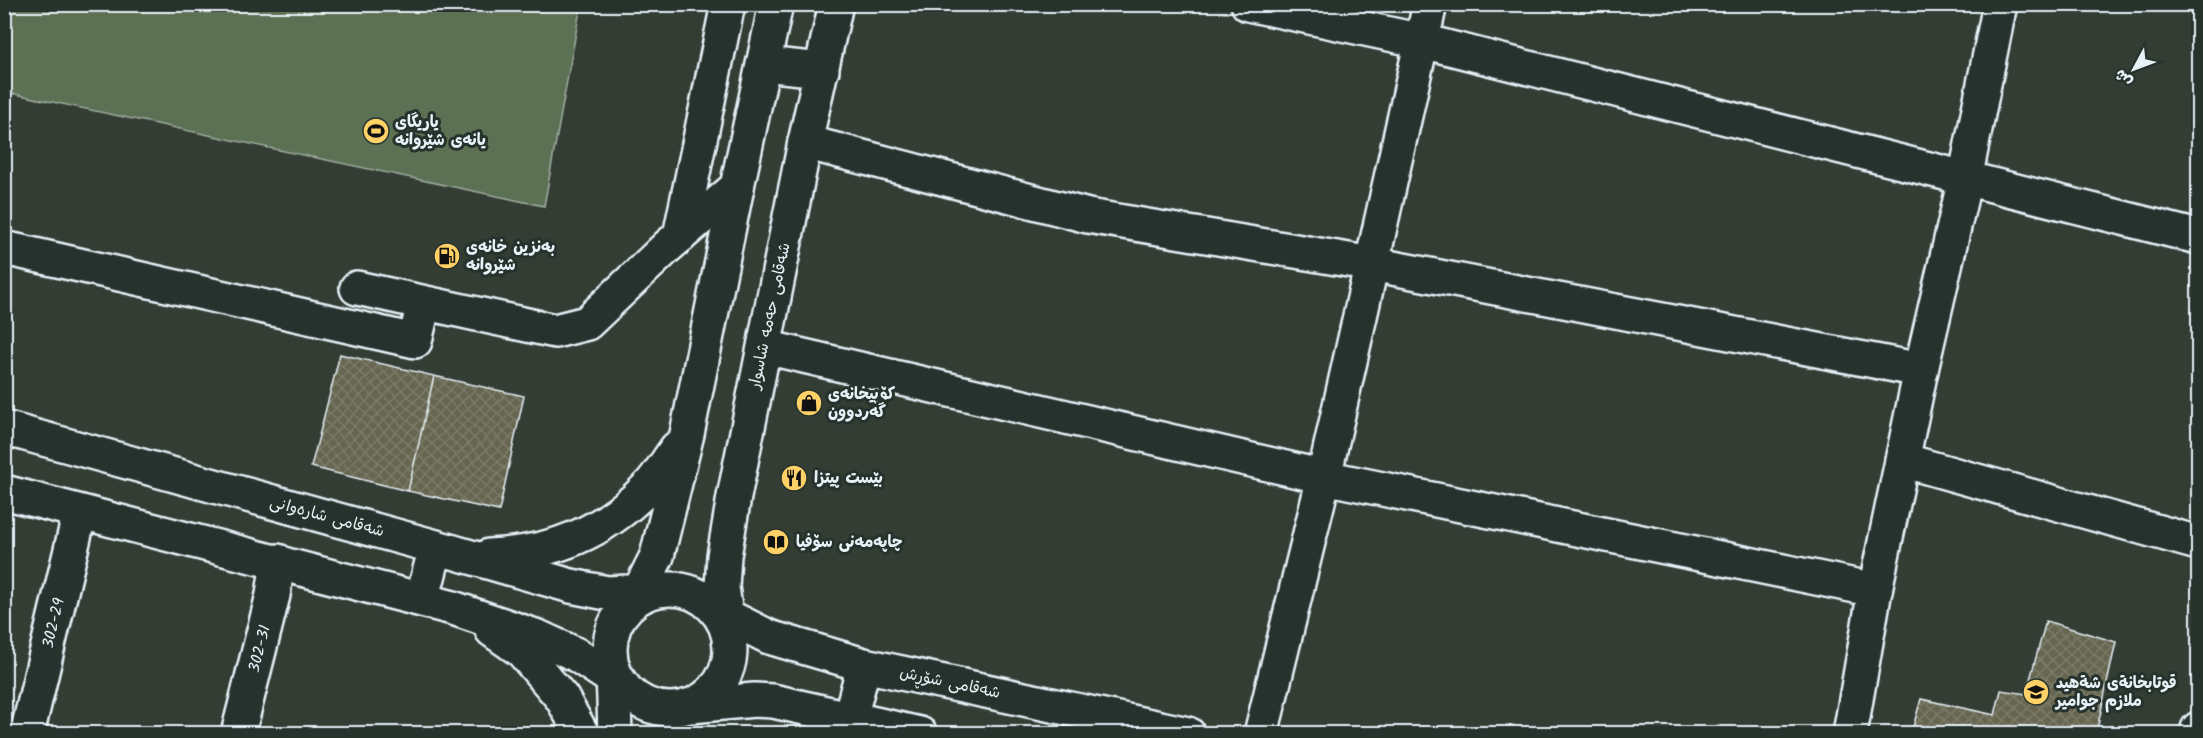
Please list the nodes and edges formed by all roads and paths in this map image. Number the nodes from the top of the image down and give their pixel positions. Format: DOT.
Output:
graph roads {
  1 [pos="728,4"];
  2 [pos="776,4"];
  3 [pos="836,4"];
  4 [pos="1248,4"];
  5 [pos="1431,4"];
  6 [pos="2000,4"];
  7 [pos="1422,41"];
  8 [pos="763,64"];
  9 [pos="822,70"];
  10 [pos="805,142"];
  11 [pos="1965,179"];
  12 [pos="737,187"];
  13 [pos="680,236"];
  14 [pos="2199,237"];
  15 [pos="4,248"];
  16 [pos="1372,264"];
  17 [pos="357,288"];
  18 [pos="424,303"];
  19 [pos="765,347"];
  20 [pos="1921,370"];
  21 [pos="4,428"];
  22 [pos="687,434"];
  23 [pos="1902,460"];
  24 [pos="1324,477"];
  25 [pos="4,492"];
  26 [pos="80,512"];
  27 [pos="2199,543"];
  28 [pos="436,546"];
  29 [pos="468,557"];
  30 [pos="278,561"];
  31 [pos="1875,590"];
  32 [pos="642,594"];
  33 [pos="422,600"];
  34 [pos="466,612"];
  35 [pos="724,619"];
  36 [pos="864,665"];
  37 [pos="616,677"];
  38 [pos="696,710"];
  39 [pos="850,718"];
  40 [pos="2199,729"];
  41 [pos="27,734"];
  42 [pos="238,734"];
  43 [pos="582,734"];
  44 [pos="615,734"];
  45 [pos="920,734"];
  46 [pos="1188,734"];
  47 [pos="1261,734"];
  48 [pos="1850,734"];
  49 [pos="2197,734"];
  1 -- 13 [label="street"];
  2 -- 8 [label="street"];
  3 -- 9 [label="street, شەقامی حەمە شاسوار"];
  4 -- 7 [label="street"];
  5 -- 7 [label="street"];
  6 -- 11 [label="street"];
  7 -- 11 [label="street"];
  7 -- 16 [label="street"];
  8 -- 9 [label="street"];
  8 -- 12 [label="street"];
  9 -- 10 [label="street, شەقامی حەمە شاسوار"];
  10 -- 16 [label="street"];
  10 -- 19 [label="street, شەقامی حەمە شاسوار"];
  11 -- 14 [label="street"];
  11 -- 20 [label="street"];
  12 -- 13 [label="street"];
  12 -- 22 [label="street"];
  13 -- 18 [label="street"];
  15 -- 18 [label="street"];
  16 -- 20 [label="street"];
  16 -- 24 [label="street"];
  17 -- 18 [label="street"];
  19 -- 24 [label="street"];
  19 -- 35 [label="street, شەقامی حەمە شاسوار"];
  20 -- 23 [label="street"];
  21 -- 28 [label="street, شەقامی شارەوانی"];
  22 -- 29 [label="street"];
  22 -- 32 [label="street"];
  23 -- 27 [label="street"];
  23 -- 31 [label="street"];
  24 -- 31 [label="street"];
  24 -- 47 [label="street"];
  25 -- 26 [label="street"];
  26 -- 30 [label="street"];
  26 -- 41 [label="street, 302-29"];
  28 -- 29 [label="street, شەقامی شارەوانی"];
  28 -- 33 [label="street"];
  29 -- 32 [label="street, شەقامی شارەوانی"];
  30 -- 33 [label="street"];
  30 -- 42 [label="street, 302-31"];
  31 -- 48 [label="street"];
  32 -- 35 [label="street"];
  32 -- 37 [label="street"];
  33 -- 34 [label="street"];
  34 -- 37 [label="street"];
  34 -- 43 [label="street"];
  35 -- 36 [label="street, شەقامی شۆڕش"];
  35 -- 38 [label="street"];
  36 -- 39 [label="street"];
  36 -- 46 [label="street, شەقامی شۆڕش"];
  37 -- 38 [label="street"];
  37 -- 44 [label="street"];
  38 -- 39 [label="street"];
  39 -- 45 [label="street"];
  40 -- 49 [label="street"];
}
